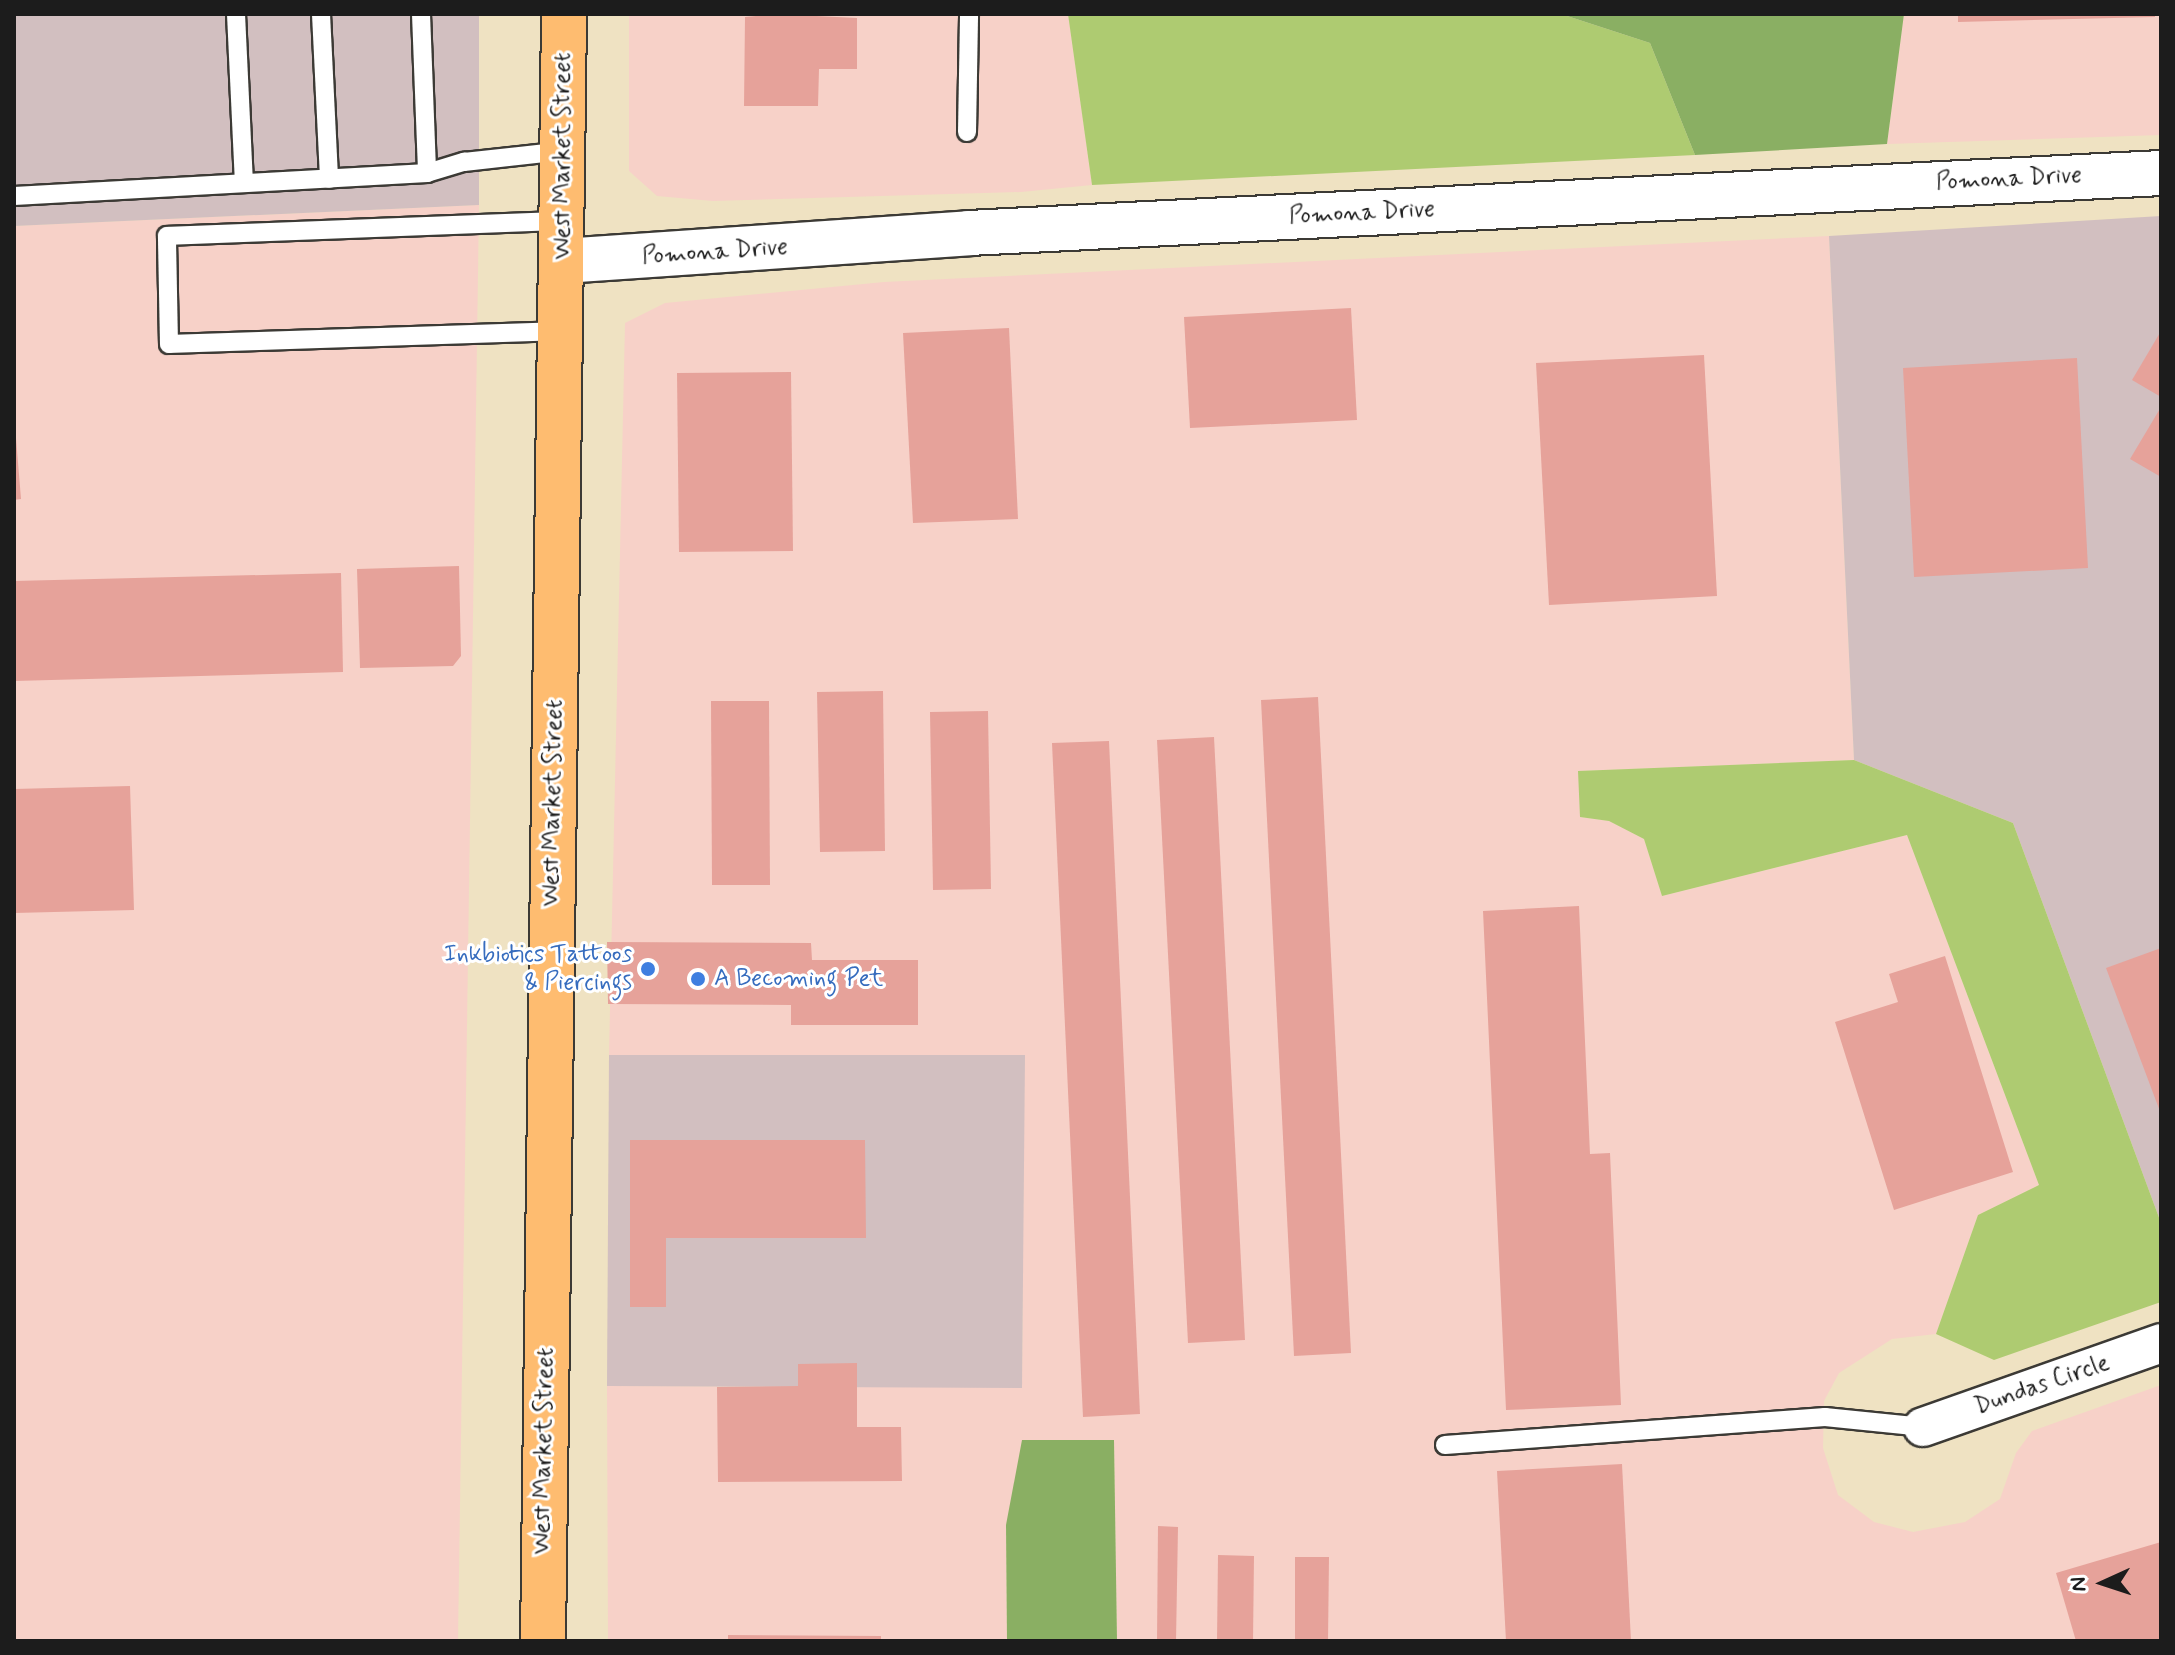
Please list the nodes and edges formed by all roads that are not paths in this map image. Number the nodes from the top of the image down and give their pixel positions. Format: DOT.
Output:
graph roads {
  1 [pos="236,14"];
  2 [pos="321,14"];
  3 [pos="421,14"];
  4 [pos="564,14"];
  5 [pos="969,14"];
  6 [pos="967,132"];
  7 [pos="564,151"];
  8 [pos="427,173"];
  9 [pos="2161,173"];
  10 [pos="329,179"];
  11 [pos="244,183"];
  12 [pos="14,196"];
  13 [pos="563,241"];
  14 [pos="562,331"];
  15 [pos="2161,1343"];
  16 [pos="1923,1427"];
  17 [pos="1445,1445"];
  18 [pos="543,1641"];
  1 -- 11 [label="lane"];
  2 -- 10 [label="lane"];
  3 -- 8 [label="lane"];
  4 -- 7 [label="main road, West Market Street"];
  5 -- 6 [label="lane"];
  7 -- 8 [label="lane"];
  7 -- 13 [label="main road, West Market Street"];
  8 -- 10 [label="lane"];
  9 -- 13 [label="street, Pomona Drive"];
  10 -- 11 [label="lane"];
  11 -- 12 [label="lane"];
  13 -- 14 [label="main road, West Market Street"];
  13 -- 14 [label="lane"];
  14 -- 18 [label="main road, West Market Street"];
  15 -- 16 [label="street, Dundas Circle"];
  16 -- 17 [label="lane"];
}
